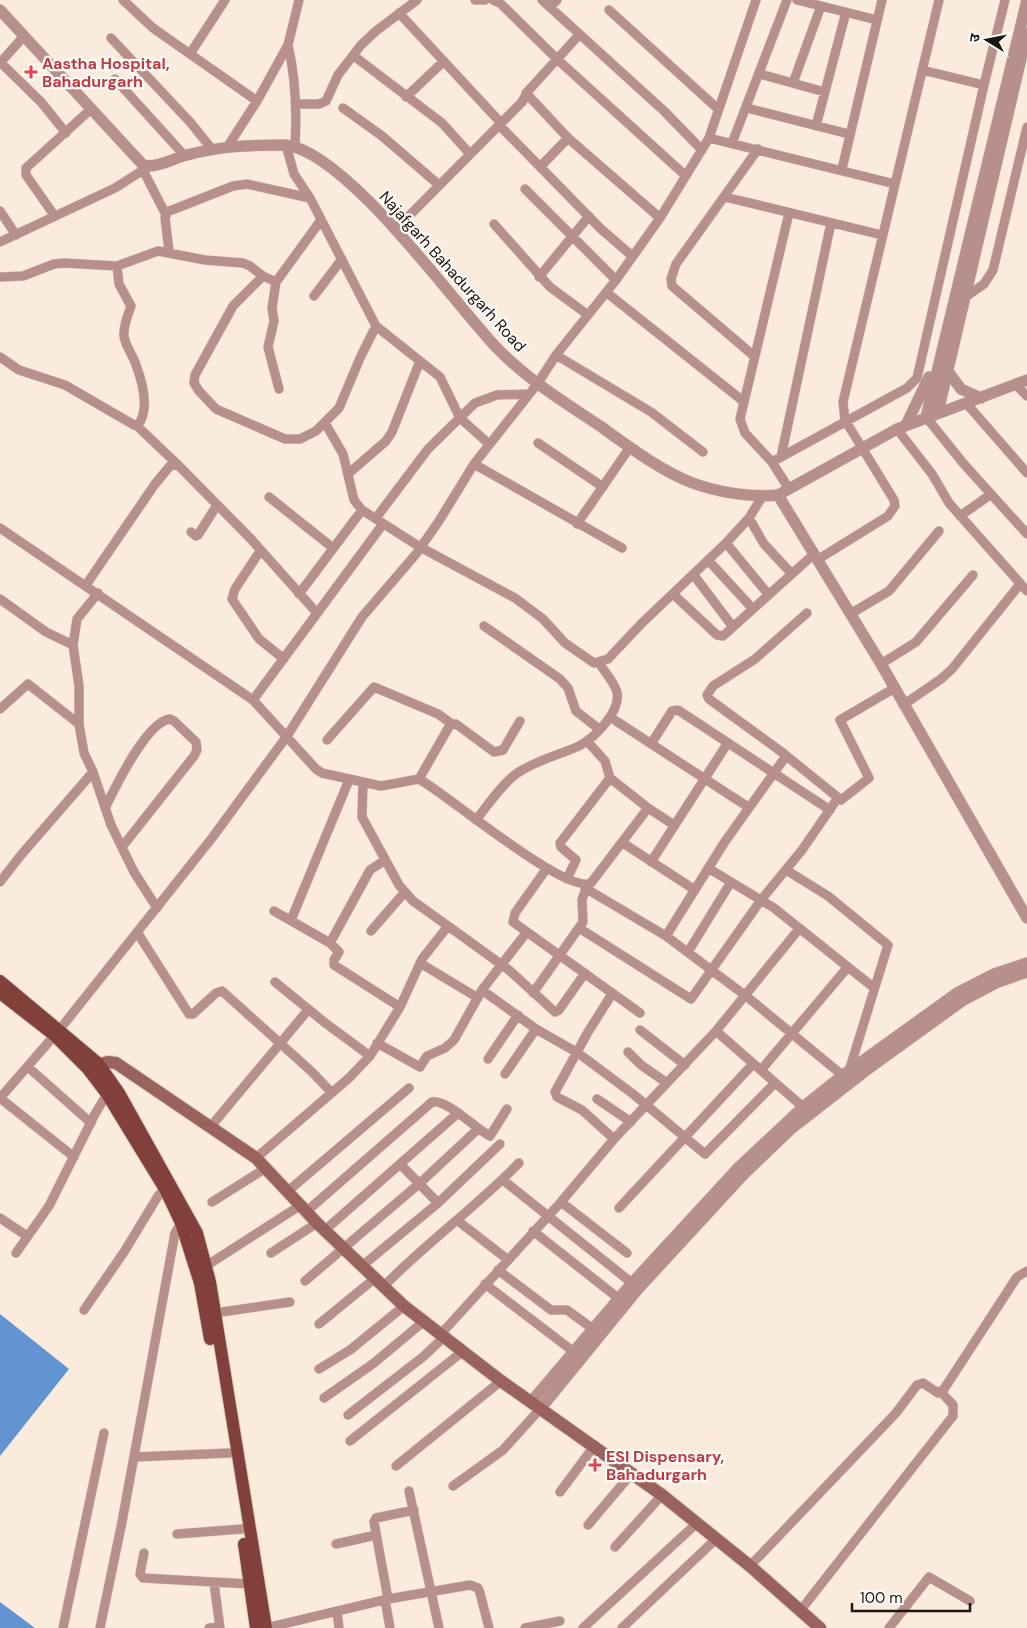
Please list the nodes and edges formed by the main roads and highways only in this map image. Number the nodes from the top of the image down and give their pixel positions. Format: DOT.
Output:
graph roads {
  1 [pos="0,981"];
  2 [pos="0,993"];
  3 [pos="25,1007"];
  4 [pos="93,1066"];
  5 [pos="168,1187"];
  6 [pos="227,1411"];
  7 [pos="256,1628"];
  8 [pos="266,1628"];
  9 [pos="820,1628"];
  1 -- 3 [label="main road"];
  2 -- 3 [label="main road"];
  3 -- 4 [label="main road"];
  4 -- 5 [label="main road"];
  4 -- 5 [label="main road"];
  4 -- 9 [label="main road"];
  5 -- 6 [label="main road"];
  5 -- 6 [label="main road"];
  6 -- 7 [label="main road"];
  6 -- 8 [label="main road"];
}
